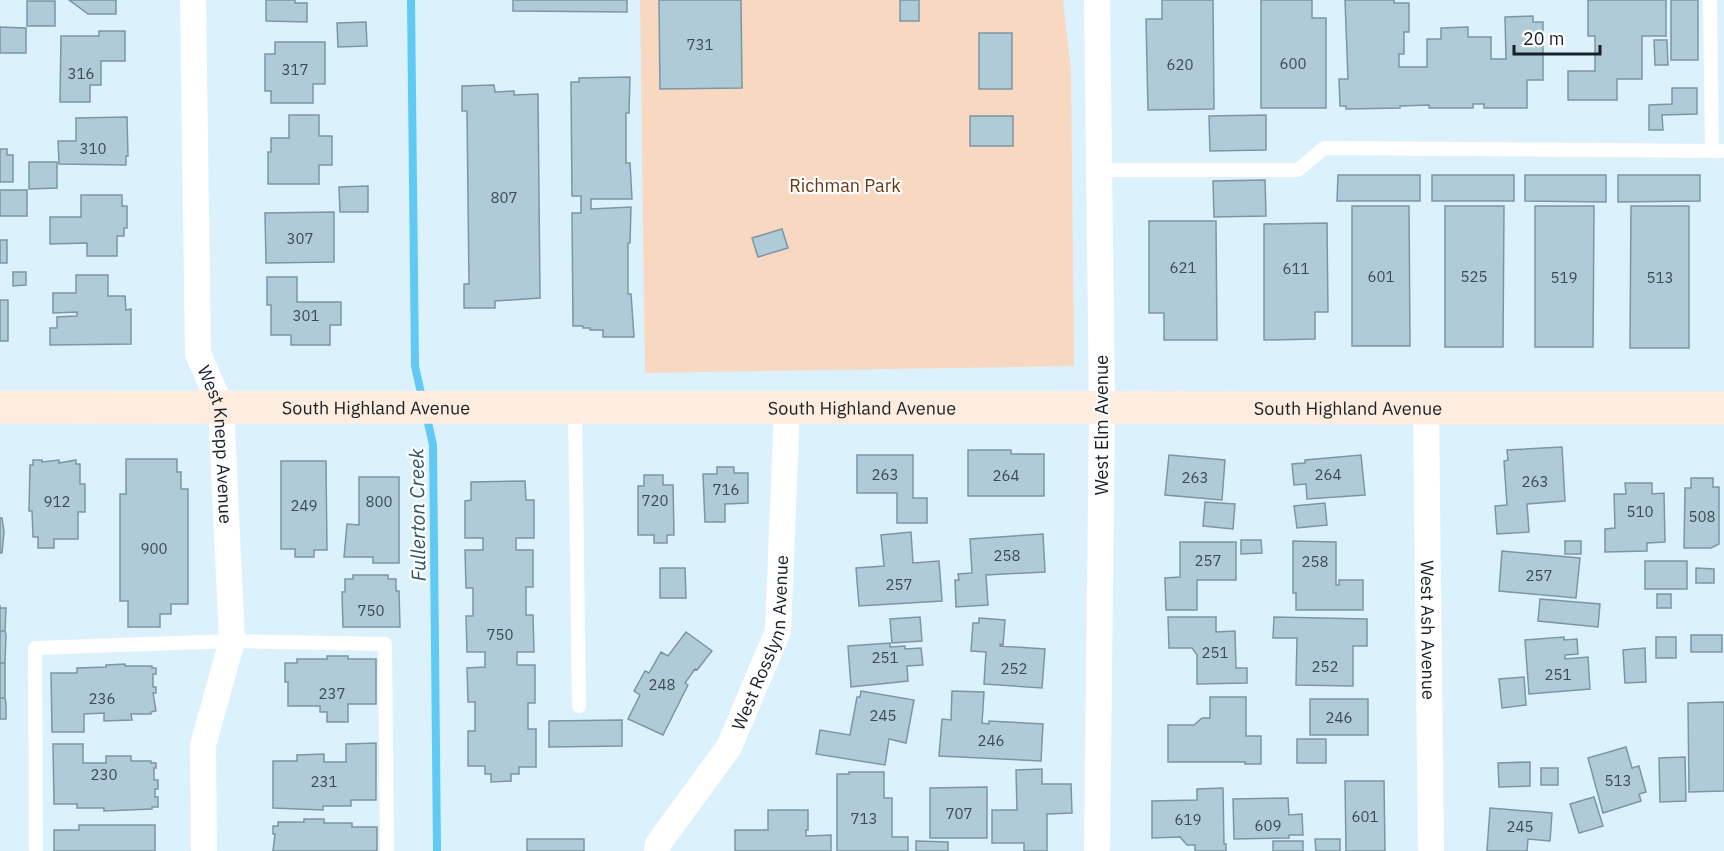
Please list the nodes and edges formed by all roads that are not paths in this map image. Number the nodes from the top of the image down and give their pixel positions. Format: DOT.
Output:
graph roads {
  1 [pos="193,0"];
  2 [pos="1097,0"];
  3 [pos="1710,0"];
  4 [pos="1718,151"];
  5 [pos="1098,170"];
  6 [pos="221,406"];
  7 [pos="0,407"];
  8 [pos="575,408"];
  9 [pos="787,408"];
  10 [pos="1102,408"];
  11 [pos="1426,408"];
  12 [pos="1724,408"];
  13 [pos="232,641"];
  14 [pos="579,706"];
  15 [pos="36,851"];
  16 [pos="204,851"];
  17 [pos="387,851"];
  18 [pos="657,851"];
  19 [pos="1097,851"];
  20 [pos="1431,851"];
  1 -- 6 [label="street, West Knepp Avenue"];
  2 -- 5 [label="street, West Elm Avenue"];
  3 -- 4 [label="lane"];
  4 -- 5 [label="lane"];
  5 -- 10 [label="street, West Elm Avenue"];
  6 -- 7 [label="street, South Highland Avenue"];
  6 -- 8 [label="street, South Highland Avenue"];
  6 -- 13 [label="street, West Knepp Avenue"];
  8 -- 9 [label="street, South Highland Avenue"];
  8 -- 14 [label="lane"];
  9 -- 10 [label="street, South Highland Avenue"];
  9 -- 18 [label="street, West Rosslynn Avenue"];
  10 -- 11 [label="street, South Highland Avenue"];
  10 -- 19 [label="street, West Elm Avenue"];
  11 -- 12 [label="street, South Highland Avenue"];
  11 -- 20 [label="street, West Ash Avenue"];
  13 -- 15 [label="lane"];
  13 -- 16 [label="street, West Knepp Avenue"];
  13 -- 17 [label="lane"];
}
